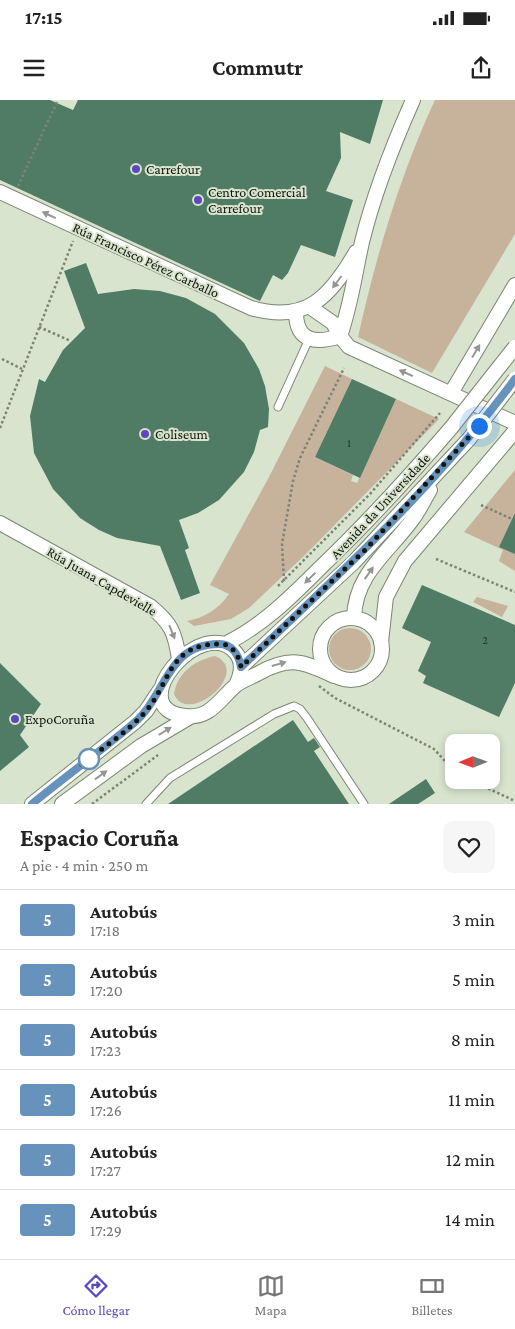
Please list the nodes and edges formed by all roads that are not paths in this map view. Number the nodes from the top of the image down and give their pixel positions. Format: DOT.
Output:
graph roads {
  1 [pos="414,100"];
  2 [pos="0,192"];
  3 [pos="362,240"];
  4 [pos="515,284"];
  5 [pos="310,307"];
  6 [pos="296,312"];
  7 [pos="340,336"];
  8 [pos="309,339"];
  9 [pos="515,347"];
  10 [pos="515,379"];
  11 [pos="451,393"];
  12 [pos="278,407"];
  13 [pos="515,423"];
  14 [pos="515,431"];
  15 [pos="447,464"];
  16 [pos="0,523"];
  17 [pos="386,597"];
  18 [pos="359,619"];
  19 [pos="381,642"];
  20 [pos="224,644"];
  21 [pos="179,659"];
  22 [pos="241,667"];
  23 [pos="334,676"];
  24 [pos="236,685"];
  25 [pos="160,690"];
  26 [pos="190,717"];
  27 [pos="32,804"];
  28 [pos="62,804"];
  29 [pos="146,804"];
  30 [pos="364,804"];
  1 -- 3 [label="street, Rúa Francisco Pérez Carballo"];
  6 -- 2 [label="street, Rúa Francisco Pérez Carballo, one-way"];
  3 -- 5 [label="street, Rúa Francisco Pérez Carballo, one-way"];
  3 -- 7 [label="street, Rúa Francisco Pérez Carballo"];
  11 -- 4 [label="street, one-way"];
  5 -- 6 [label="street, Rúa Francisco Pérez Carballo"];
  5 -- 7 [label="street"];
  6 -- 8 [label="street"];
  7 -- 8 [label="street"];
  11 -- 7 [label="street, one-way"];
  8 -- 12 [label="lane"];
  9 -- 20 [label="street, Avenida da Universidade, one-way, bridge"];
  10 -- 15 [label="street, Avenida da Universidade, bridge"];
  11 -- 13 [label="street"];
  14 -- 17 [label="street"];
  18 -- 15 [label="street, Avenida da Universidade, one-way"];
  15 -- 22 [label="street, Avenida da Universidade"];
  16 -- 21 [label="street, Rúa Juana Capdevielle, one-way"];
  17 -- 18 [label="street"];
  17 -- 19 [label="street"];
  18 -- 19 [label="street"];
  18 -- 23 [label="street"];
  19 -- 23 [label="street"];
  20 -- 21 [label="street"];
  20 -- 22 [label="street"];
  21 -- 25 [label="street"];
  22 -- 24 [label="street"];
  24 -- 23 [label="street, one-way"];
  24 -- 26 [label="street"];
  25 -- 26 [label="street"];
  25 -- 27 [label="street"];
  28 -- 26 [label="street, one-way"];
  29 -- 30 [label="lane"];
}
